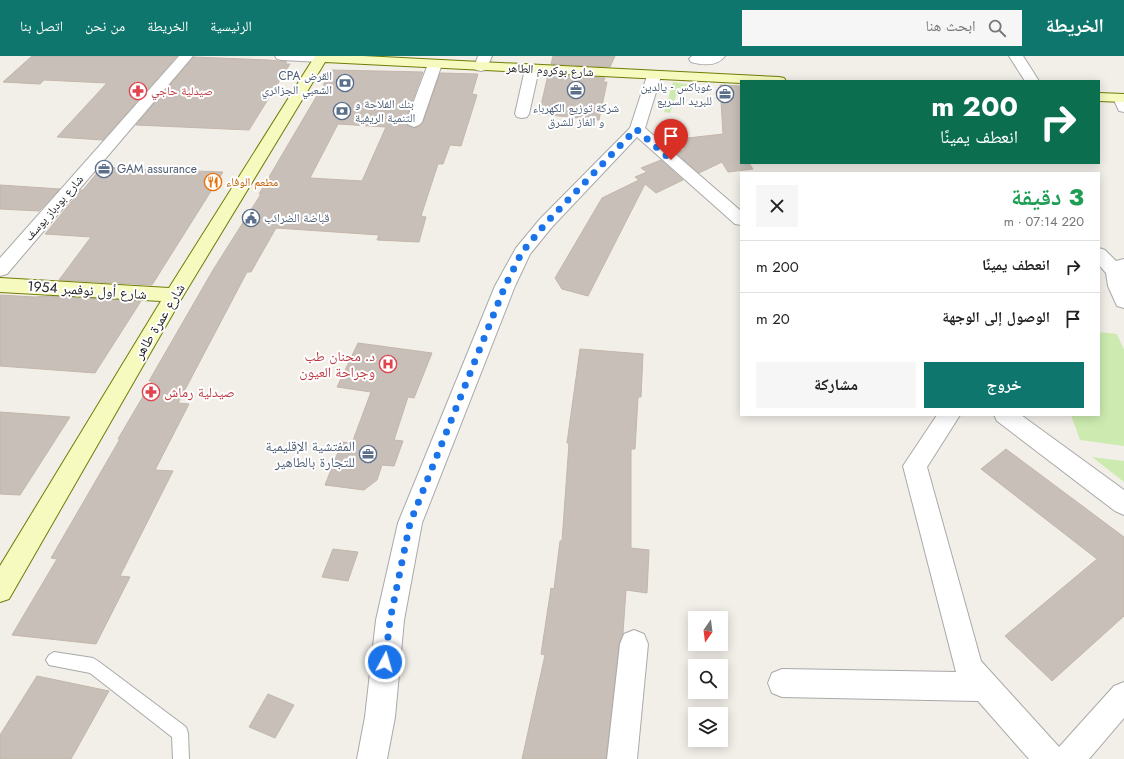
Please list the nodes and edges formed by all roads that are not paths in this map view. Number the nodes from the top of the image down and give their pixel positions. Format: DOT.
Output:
graph roads {
  1 [pos="186,56"];
  2 [pos="282,56"];
  3 [pos="718,56"];
  4 [pos="1016,56"];
  5 [pos="322,57"];
  6 [pos="696,58"];
  7 [pos="483,61"];
  8 [pos="435,64"];
  9 [pos="532,69"];
  10 [pos="654,76"];
  11 [pos="696,77"];
  12 [pos="758,80"];
  13 [pos="1031,80"];
  14 [pos="1100,97"];
  15 [pos="1123,101"];
  16 [pos="522,114"];
  17 [pos="414,122"];
  18 [pos="636,129"];
  19 [pos="740,219"];
  20 [pos="1100,255"];
  21 [pos="1120,268"];
  22 [pos="0,270"];
  23 [pos="0,285"];
  24 [pos="174,295"];
  25 [pos="1124,301"];
  26 [pos="948,416"];
  27 [pos="1006,416"];
  28 [pos="1124,504"];
  29 [pos="0,590"];
  30 [pos="634,644"];
  31 [pos="54,660"];
  32 [pos="782,683"];
  33 [pos="985,687"];
  34 [pos="1124,696"];
  35 [pos="380,717"];
  36 [pos="181,759"];
  37 [pos="372,759"];
  38 [pos="386,759"];
  39 [pos="622,759"];
  40 [pos="1050,759"];
  41 [pos="1069,759"];
  1 -- 22 [label="street, شارع بودباز يوسف"];
  2 -- 5 [label="street"];
  3 -- 6 [label="street"];
  4 -- 13 [label="street"];
  5 -- 8 [label="main road, شارع بوكروم الطاهر"];
  5 -- 24 [label="main road, شارع عمرة طاهر"];
  6 -- 11 [label="street"];
  7 -- 8 [label="main road, شارع بوكروم الطاهر"];
  7 -- 9 [label="main road, شارع بوكروم الطاهر"];
  8 -- 17 [label="street"];
  9 -- 10 [label="main road, شارع بوكروم الطاهر"];
  9 -- 16 [label="street"];
  10 -- 11 [label="main road, شارع بوكروم الطاهر"];
  10 -- 18 [label="street"];
  11 -- 12 [label="main road, شارع بوكروم الطاهر"];
  14 -- 15 [label="main road"];
  18 -- 19 [label="street"];
  18 -- 35 [label="street"];
  20 -- 21 [label="street"];
  21 -- 25 [label="street"];
  23 -- 24 [label="main road, شارع أول نوفمبر 1954"];
  24 -- 29 [label="main road, شارع عمرة طاهر"];
  26 -- 33 [label="street"];
  27 -- 28 [label="street"];
  30 -- 39 [label="street"];
  31 -- 36 [label="lane"];
  32 -- 33 [label="street"];
  33 -- 40 [label="street"];
  34 -- 41 [label="street"];
  35 -- 37 [label="street"];
  35 -- 38 [label="street"];
}
